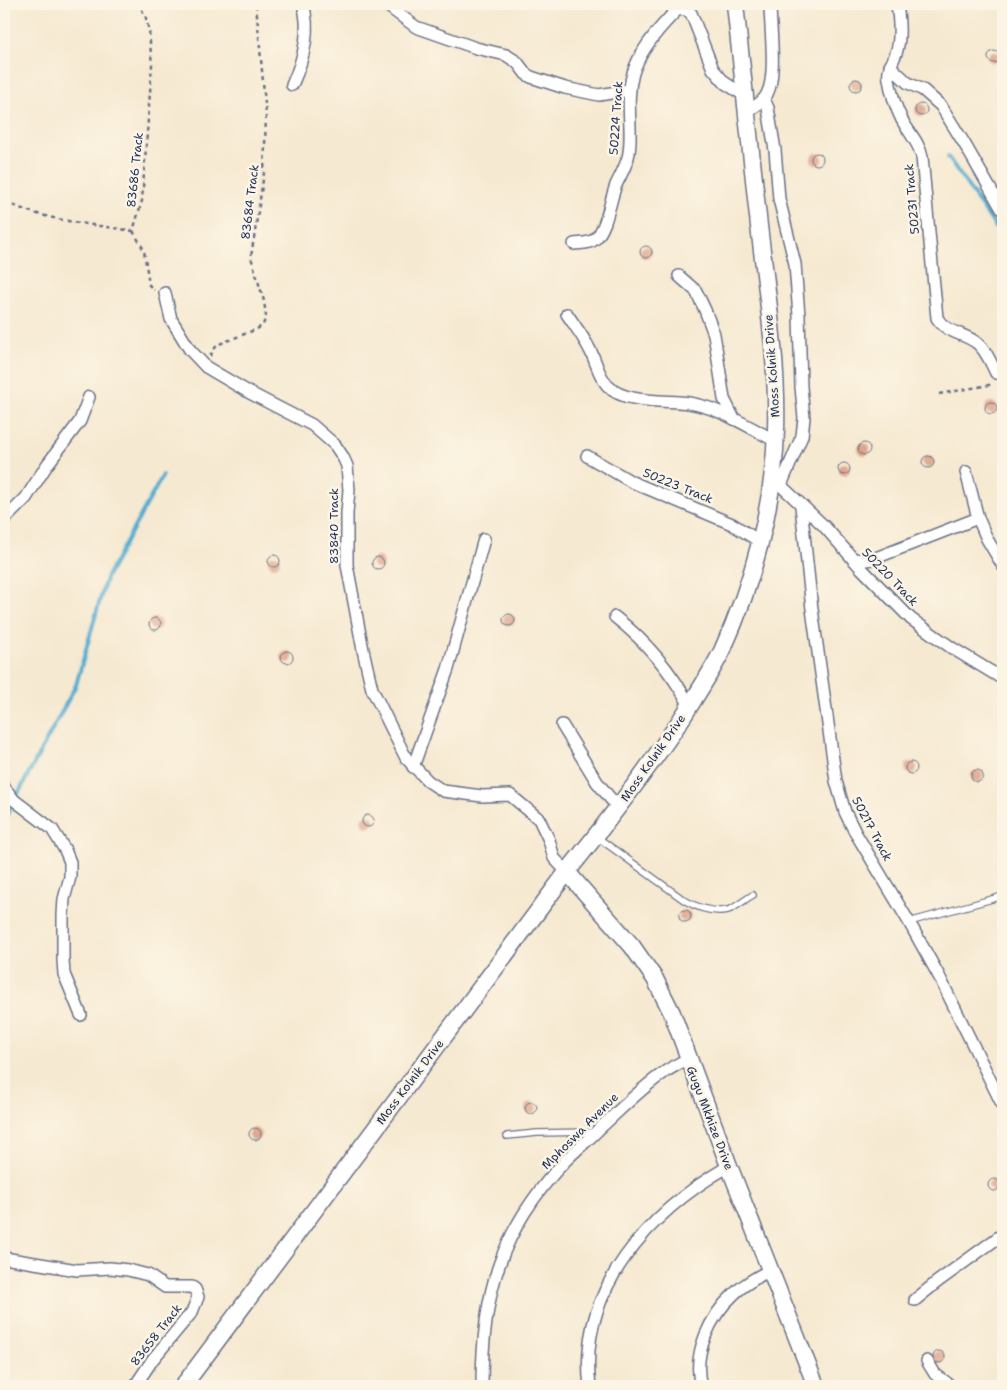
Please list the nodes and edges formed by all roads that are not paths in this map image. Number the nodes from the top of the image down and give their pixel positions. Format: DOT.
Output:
graph roads {
  1 [pos="303,4"];
  2 [pos="385,4"];
  3 [pos="735,4"];
  4 [pos="770,4"];
  5 [pos="897,4"];
  6 [pos="681,6"];
  7 [pos="890,66"];
  8 [pos="292,85"];
  9 [pos="629,90"];
  10 [pos="744,95"];
  11 [pos="764,99"];
  12 [pos="746,112"];
  13 [pos="1003,211"];
  14 [pos="574,244"];
  15 [pos="679,276"];
  16 [pos="165,293"];
  17 [pos="567,314"];
  18 [pos="996,373"];
  19 [pos="90,397"];
  20 [pos="735,419"];
  21 [pos="776,441"];
  22 [pos="587,456"];
  23 [pos="966,472"];
  24 [pos="777,481"];
  25 [pos="801,506"];
  26 [pos="978,518"];
  27 [pos="4,520"];
  28 [pos="484,539"];
  29 [pos="759,541"];
  30 [pos="853,559"];
  31 [pos="1003,566"];
  32 [pos="615,618"];
  33 [pos="1003,679"];
  34 [pos="690,706"];
  35 [pos="562,725"];
  36 [pos="414,767"];
  37 [pos="4,787"];
  38 [pos="618,808"];
  39 [pos="596,836"];
  40 [pos="567,872"];
  41 [pos="752,895"];
  42 [pos="1003,896"];
  43 [pos="909,922"];
  44 [pos="82,1015"];
  45 [pos="688,1058"];
  46 [pos="1003,1106"];
  47 [pos="596,1132"];
  48 [pos="508,1136"];
  49 [pos="729,1166"];
  50 [pos="1003,1234"];
  51 [pos="4,1258"];
  52 [pos="770,1270"];
  53 [pos="916,1300"];
  54 [pos="927,1361"];
  55 [pos="135,1386"];
  56 [pos="183,1386"];
  57 [pos="482,1386"];
  58 [pos="590,1386"];
  59 [pos="701,1386"];
  60 [pos="816,1386"];
  61 [pos="951,1386"];
  1 -- 8 [label="street"];
  2 -- 9 [label="street"];
  3 -- 10 [label="main road, Moss Kolnik Drive"];
  4 -- 11 [label="street"];
  5 -- 7 [label="street, 50231 Track"];
  6 -- 9 [label="street, 50224 Track"];
  6 -- 10 [label="street, 50224 Track"];
  7 -- 13 [label="street"];
  7 -- 18 [label="street, 50231 Track"];
  9 -- 14 [label="street, 50224 Track"];
  10 -- 12 [label="main road, Moss Kolnik Drive"];
  11 -- 12 [label="street"];
  11 -- 24 [label="street"];
  12 -- 21 [label="main road, Moss Kolnik Drive"];
  15 -- 20 [label="street"];
  16 -- 36 [label="street, 83840 Track"];
  17 -- 20 [label="street"];
  19 -- 27 [label="street"];
  20 -- 21 [label="street"];
  21 -- 24 [label="main road, Moss Kolnik Drive"];
  22 -- 29 [label="street, 50223 Track"];
  23 -- 26 [label="street"];
  24 -- 25 [label="street, 50220 Track"];
  24 -- 29 [label="main road, Moss Kolnik Drive"];
  25 -- 30 [label="street, 50220 Track"];
  25 -- 43 [label="street, 50217 Track"];
  26 -- 30 [label="street"];
  26 -- 31 [label="street"];
  28 -- 36 [label="street"];
  29 -- 34 [label="main road, Moss Kolnik Drive"];
  30 -- 33 [label="street, 50220 Track"];
  32 -- 34 [label="street"];
  34 -- 38 [label="main road, Moss Kolnik Drive"];
  35 -- 38 [label="street"];
  36 -- 40 [label="street, 83840 Track"];
  37 -- 44 [label="street"];
  38 -- 39 [label="main road, Moss Kolnik Drive"];
  39 -- 40 [label="main road, Moss Kolnik Drive"];
  39 -- 41 [label="lane"];
  40 -- 45 [label="main road, Gugu Mkhize Drive"];
  40 -- 56 [label="main road, Moss Kolnik Drive"];
  42 -- 43 [label="lane"];
  43 -- 46 [label="street, 50217 Track"];
  45 -- 47 [label="street, Mphoswa Avenue"];
  45 -- 49 [label="main road, Gugu Mkhize Drive"];
  47 -- 48 [label="lane"];
  47 -- 57 [label="street, Mphoswa Avenue"];
  49 -- 52 [label="main road, Gugu Mkhize Drive"];
  49 -- 58 [label="street"];
  50 -- 53 [label="street"];
  51 -- 55 [label="street, 83658 Track"];
  52 -- 59 [label="street"];
  52 -- 60 [label="main road, Gugu Mkhize Drive"];
  54 -- 61 [label="street"];
}
